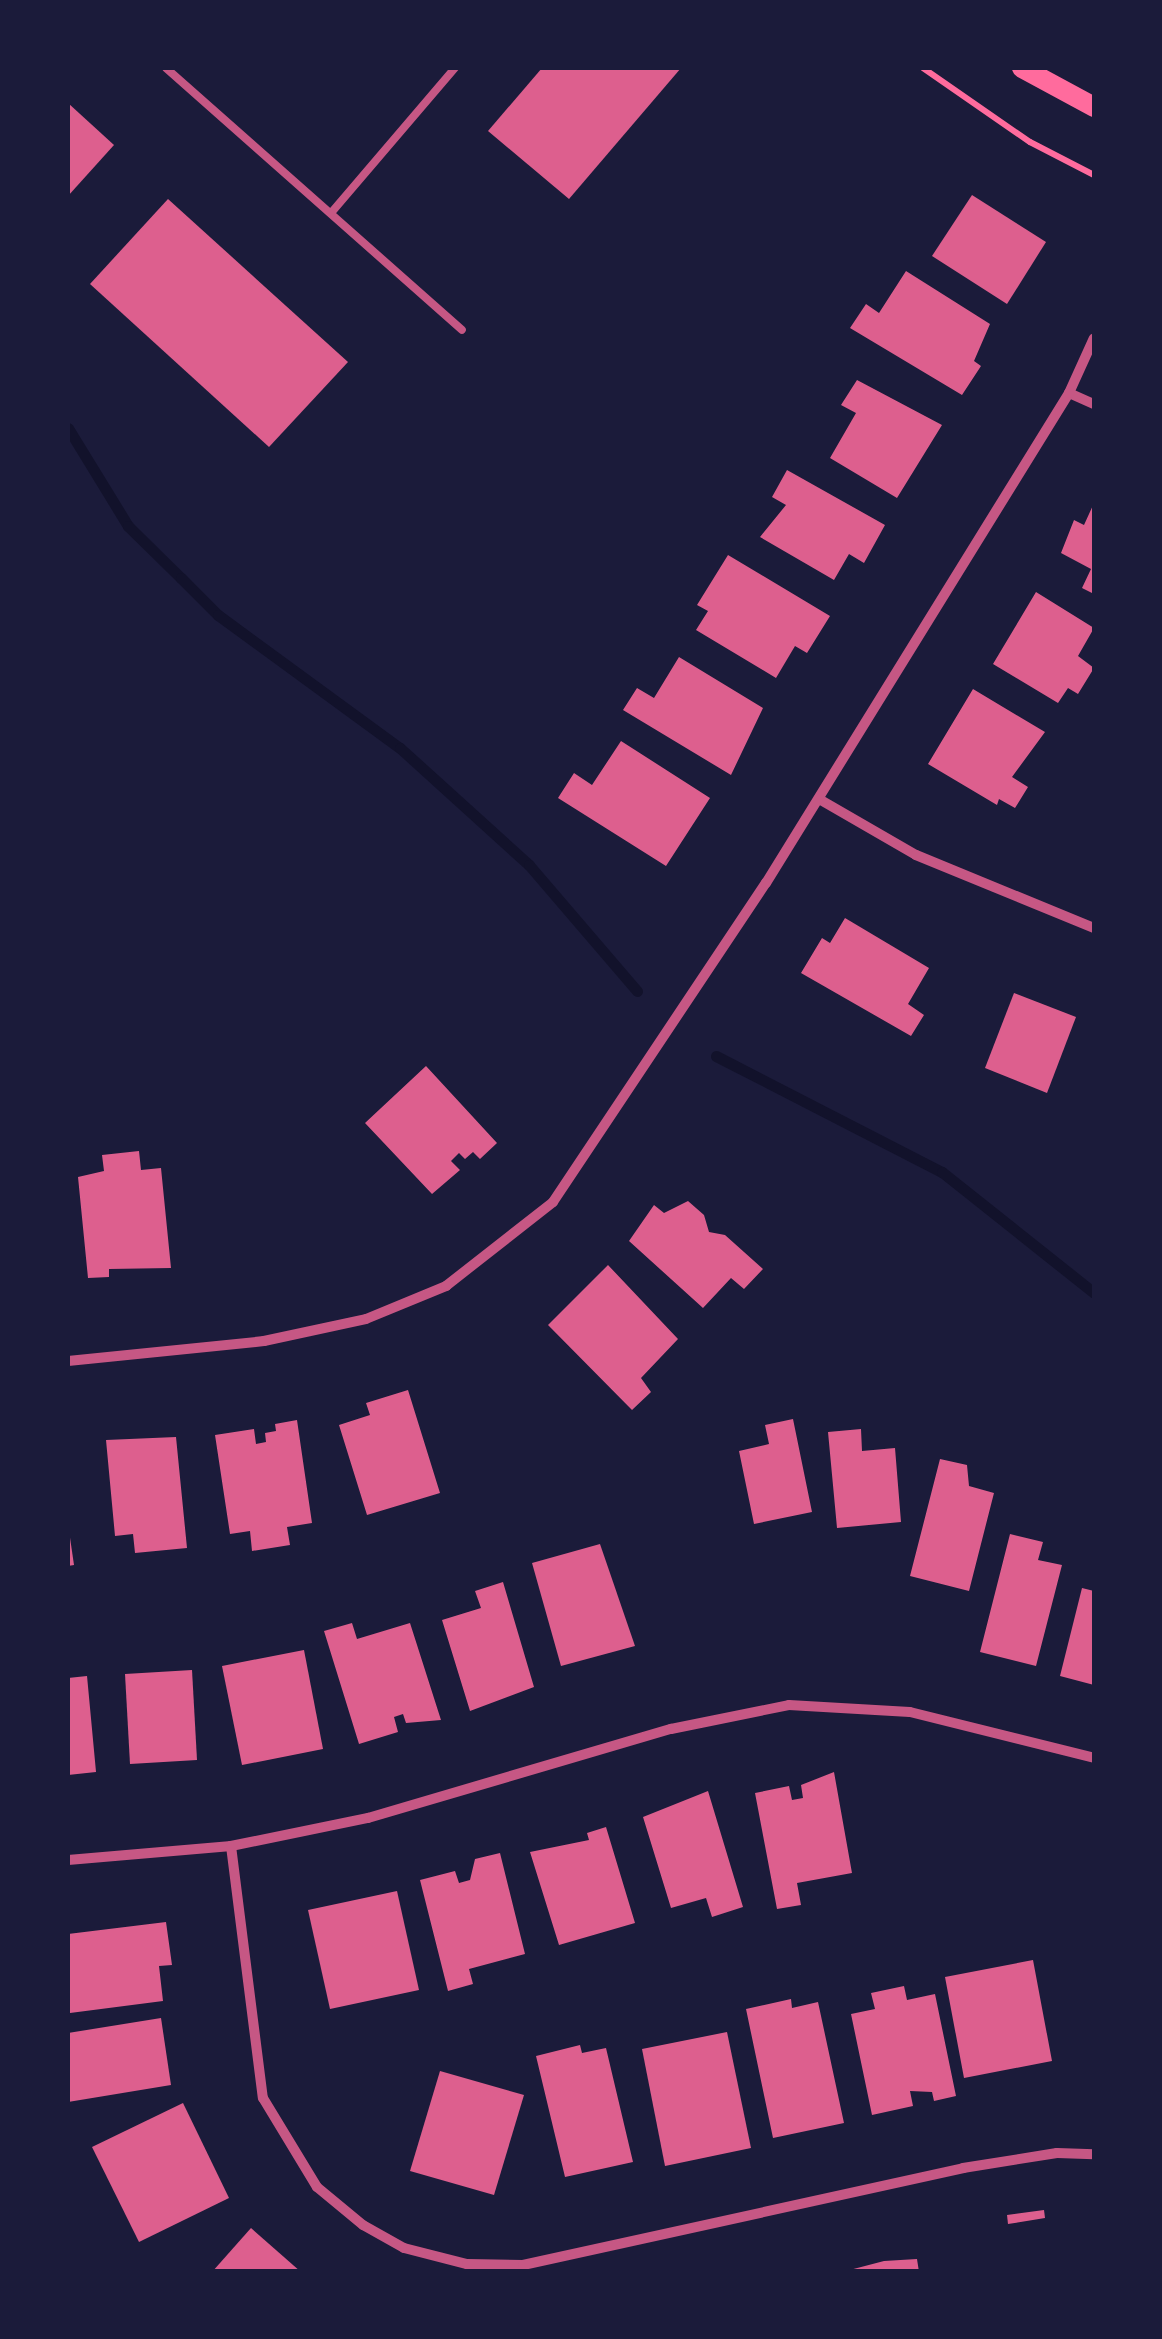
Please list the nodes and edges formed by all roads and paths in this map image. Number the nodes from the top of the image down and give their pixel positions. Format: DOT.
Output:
graph roads {
  1 [pos="166,68"];
  2 [pos="454,68"];
  3 [pos="923,68"];
  4 [pos="1022,68"];
  5 [pos="1094,107"];
  6 [pos="1094,175"];
  7 [pos="332,214"];
  8 [pos="462,330"];
  9 [pos="1094,338"];
  10 [pos="1069,393"];
  11 [pos="1094,404"];
  12 [pos="818,799"];
  13 [pos="1094,928"];
  14 [pos="68,1361"];
  15 [pos="1094,1758"];
  16 [pos="231,1846"];
  17 [pos="68,1860"];
  18 [pos="1094,2154"];
  1 -- 7 [label="lane"];
  2 -- 7 [label="lane"];
  3 -- 6 [label="path"];
  4 -- 5 [label="main road"];
  7 -- 8 [label="lane"];
  9 -- 10 [label="street"];
  10 -- 11 [label="street"];
  10 -- 12 [label="street"];
  12 -- 13 [label="street"];
  12 -- 14 [label="street"];
  15 -- 16 [label="street"];
  16 -- 17 [label="street"];
  16 -- 18 [label="street"];
}
